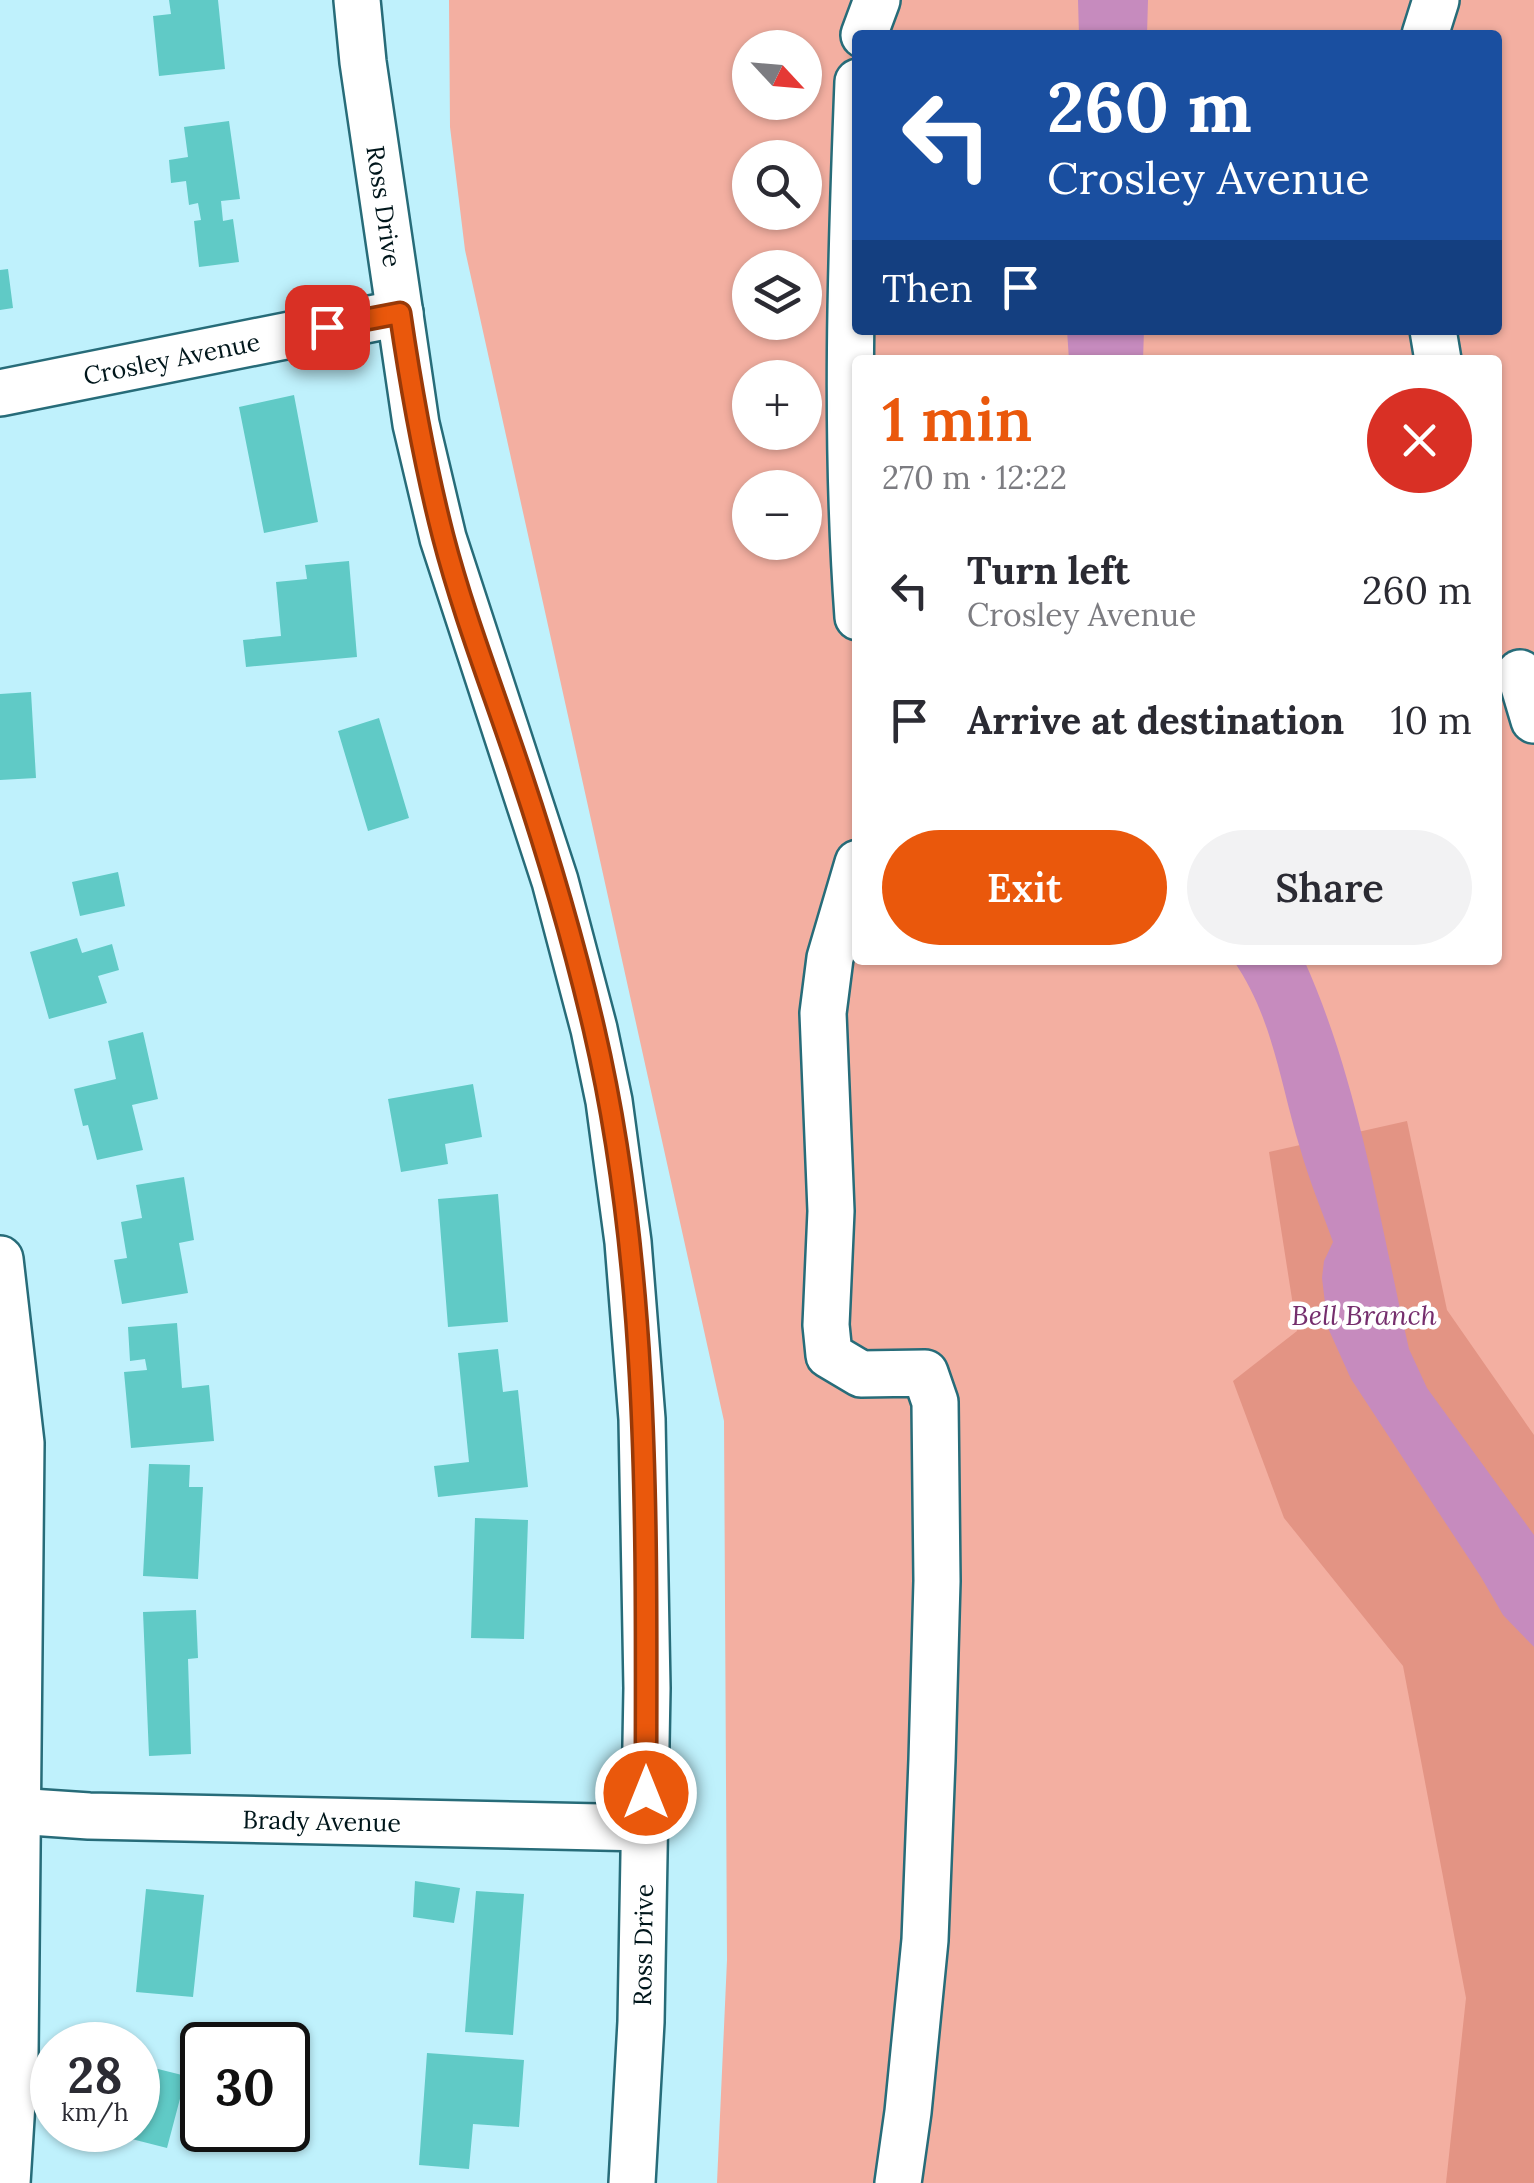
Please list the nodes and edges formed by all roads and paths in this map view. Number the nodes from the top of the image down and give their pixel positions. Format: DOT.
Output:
graph roads {
  1 [pos="357,0"];
  2 [pos="877,0"];
  3 [pos="1436,0"];
  4 [pos="866,30"];
  5 [pos="1426,30"];
  6 [pos="852,236"];
  7 [pos="400,313"];
  8 [pos="0,393"];
  9 [pos="852,537"];
  10 [pos="1517,667"];
  11 [pos="1534,720"];
  12 [pos="852,884"];
  13 [pos="0,1260"];
  14 [pos="9,1810"];
  15 [pos="646,1828"];
  16 [pos="7,2183"];
  17 [pos="632,2183"];
  18 [pos="898,2183"];
  1 -- 7 [label="street, Ross Drive"];
  2 -- 4 [label="street"];
  3 -- 5 [label="street"];
  6 -- 9 [label="street"];
  7 -- 8 [label="street, Crosley Avenue"];
  7 -- 15 [label="street, Ross Drive"];
  10 -- 11 [label="street"];
  12 -- 18 [label="street"];
  13 -- 14 [label="street"];
  14 -- 15 [label="street, Brady Avenue"];
  14 -- 16 [label="street"];
  15 -- 17 [label="street, Ross Drive"];
}
